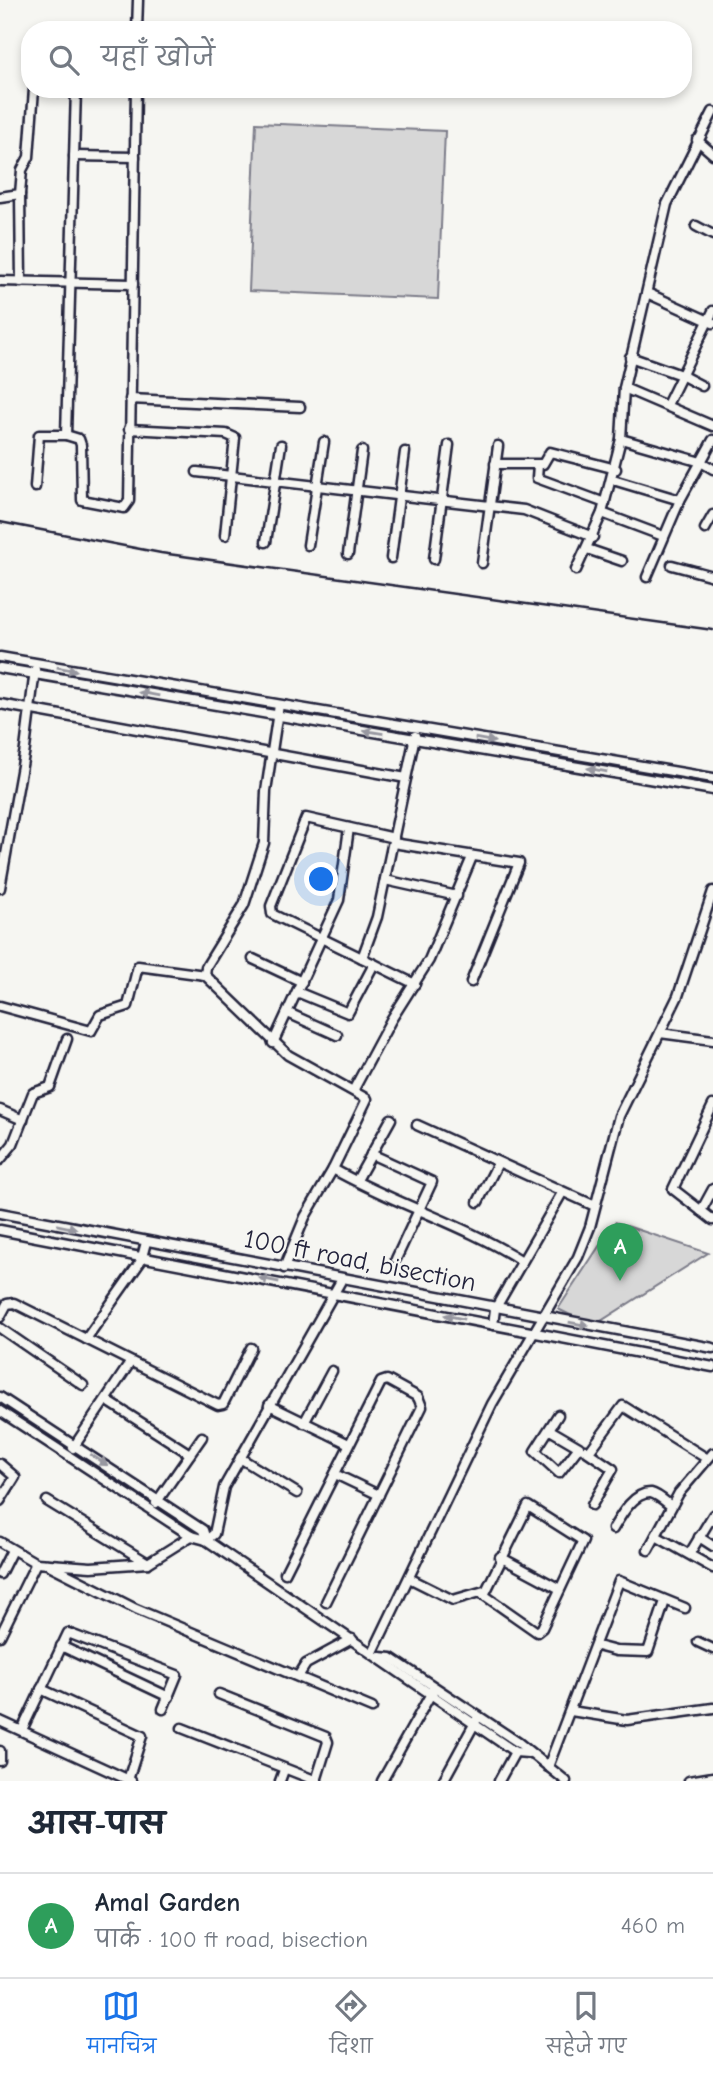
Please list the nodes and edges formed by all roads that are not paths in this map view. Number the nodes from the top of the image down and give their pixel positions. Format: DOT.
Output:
graph roads {
  1 [pos="138,0"];
  2 [pos="138,21"];
  3 [pos="33,98"];
  4 [pos="76,98"];
  5 [pos="136,98"];
  6 [pos="713,112"];
  7 [pos="697,140"];
  8 [pos="713,154"];
  9 [pos="74,156"];
  10 [pos="135,157"];
  11 [pos="20,194"];
  12 [pos="0,197"];
  13 [pos="696,226"];
  14 [pos="713,235"];
  15 [pos="0,281"];
  16 [pos="21,282"];
  17 [pos="70,283"];
  18 [pos="133,284"];
  19 [pos="646,293"];
  20 [pos="713,311"];
  21 [pos="710,322"];
  22 [pos="631,358"];
  23 [pos="681,375"];
  24 [pos="702,386"];
  25 [pos="624,388"];
  26 [pos="130,399"];
  27 [pos="667,405"];
  28 [pos="300,407"];
  29 [pos="713,426"];
  30 [pos="129,429"];
  31 [pos="66,435"];
  32 [pos="621,439"];
  33 [pos="713,440"];
  34 [pos="324,442"];
  35 [pos="449,444"];
  36 [pos="281,445"];
  37 [pos="498,446"];
  38 [pos="362,451"];
  39 [pos="405,452"];
  40 [pos="701,463"];
  41 [pos="495,464"];
  42 [pos="538,465"];
  43 [pos="616,469"];
  44 [pos="713,469"];
  45 [pos="197,472"];
  46 [pos="233,475"];
  47 [pos="274,480"];
  48 [pos="613,480"];
  49 [pos="319,484"];
  50 [pos="35,487"];
  51 [pos="358,489"];
  52 [pos="400,495"];
  53 [pos="680,500"];
  54 [pos="442,501"];
  55 [pos="606,503"];
  56 [pos="489,508"];
  57 [pos="602,513"];
  58 [pos="713,515"];
  59 [pos="705,529"];
  60 [pos="225,535"];
  61 [pos="663,536"];
  62 [pos="593,537"];
  63 [pos="266,542"];
  64 [pos="308,545"];
  65 [pos="587,549"];
  66 [pos="348,554"];
  67 [pos="391,558"];
  68 [pos="433,559"];
  69 [pos="622,561"];
  70 [pos="482,563"];
  71 [pos="672,565"];
  72 [pos="576,570"];
  73 [pos="713,576"];
  74 [pos="647,578"];
  75 [pos="0,657"];
  76 [pos="35,663"];
  77 [pos="0,668"];
  78 [pos="34,674"];
  79 [pos="0,704"];
  80 [pos="279,705"];
  81 [pos="30,709"];
  82 [pos="278,717"];
  83 [pos="416,729"];
  84 [pos="414,738"];
  85 [pos="271,755"];
  86 [pos="632,765"];
  87 [pos="631,776"];
  88 [pos="406,778"];
  89 [pos="713,778"];
  90 [pos="713,790"];
  91 [pos="349,828"];
  92 [pos="393,840"];
  93 [pos="472,857"];
  94 [pos="385,880"];
  95 [pos="0,888"];
  96 [pos="713,891"];
  97 [pos="457,897"];
  98 [pos="321,939"];
  99 [pos="362,958"];
  100 [pos="253,960"];
  101 [pos="374,964"];
  102 [pos="205,975"];
  103 [pos="302,982"];
  104 [pos="471,982"];
  105 [pos="415,984"];
  106 [pos="297,992"];
  107 [pos="0,1006"];
  108 [pos="288,1013"];
  109 [pos="660,1033"];
  110 [pos="337,1035"];
  111 [pos="67,1039"];
  112 [pos="713,1039"];
  113 [pos="273,1043"];
  114 [pos="354,1089"];
  115 [pos="713,1105"];
  116 [pos="0,1110"];
  117 [pos="391,1119"];
  118 [pos="23,1120"];
  119 [pos="417,1125"];
  120 [pos="371,1154"];
  121 [pos="2,1156"];
  122 [pos="498,1163"];
  123 [pos="333,1169"];
  124 [pos="357,1180"];
  125 [pos="713,1189"];
  126 [pos="562,1193"];
  127 [pos="478,1202"];
  128 [pos="596,1206"];
  129 [pos="420,1209"];
  130 [pos="701,1210"];
  131 [pos="0,1213"];
  132 [pos="713,1220"];
  133 [pos="0,1230"];
  134 [pos="146,1242"];
  135 [pos="143,1257"];
  136 [pos="396,1259"];
  137 [pos="522,1261"];
  138 [pos="284,1268"];
  139 [pos="342,1279"];
  140 [pos="336,1294"];
  141 [pos="495,1309"];
  142 [pos="0,1317"];
  143 [pos="544,1318"];
  144 [pos="493,1325"];
  145 [pos="0,1328"];
  146 [pos="536,1333"];
  147 [pos="86,1339"];
  148 [pos="713,1348"];
  149 [pos="251,1349"];
  150 [pos="130,1363"];
  151 [pos="713,1367"];
  152 [pos="332,1371"];
  153 [pos="83,1385"];
  154 [pos="0,1397"];
  155 [pos="106,1400"];
  156 [pos="269,1405"];
  157 [pos="0,1410"];
  158 [pos="558,1415"];
  159 [pos="304,1423"];
  160 [pos="550,1430"];
  161 [pos="202,1437"];
  162 [pos="75,1444"];
  163 [pos="349,1444"];
  164 [pos="579,1447"];
  165 [pos="589,1452"];
  166 [pos="68,1454"];
  167 [pos="190,1454"];
  168 [pos="709,1456"];
  169 [pos="240,1458"];
  170 [pos="0,1464"];
  171 [pos="335,1474"];
  172 [pos="297,1493"];
  173 [pos="379,1495"];
  174 [pos="159,1499"];
  175 [pos="0,1501"];
  176 [pos="47,1501"];
  177 [pos="592,1505"];
  178 [pos="671,1506"];
  179 [pos="151,1510"];
  180 [pos="713,1515"];
  181 [pos="614,1530"];
  182 [pos="191,1536"];
  183 [pos="656,1536"];
  184 [pos="699,1537"];
  185 [pos="206,1540"];
  186 [pos="0,1542"];
  187 [pos="713,1546"];
  188 [pos="12,1550"];
  189 [pos="649,1550"];
  190 [pos="690,1553"];
  191 [pos="500,1557"];
  192 [pos="36,1563"];
  193 [pos="148,1563"];
  194 [pos="47,1564"];
  195 [pos="713,1567"];
  196 [pos="285,1573"];
  197 [pos="0,1574"];
  198 [pos="409,1578"];
  199 [pos="560,1589"];
  200 [pos="484,1591"];
  201 [pos="665,1601"];
  202 [pos="326,1602"];
  203 [pos="685,1608"];
  204 [pos="0,1636"];
  205 [pos="352,1639"];
  206 [pos="698,1642"];
  207 [pos="61,1646"];
  208 [pos="597,1646"];
  209 [pos="713,1649"];
  210 [pos="376,1654"];
  211 [pos="299,1675"];
  212 [pos="41,1689"];
  213 [pos="432,1690"];
  214 [pos="219,1694"];
  215 [pos="169,1697"];
  216 [pos="713,1707"];
  217 [pos="372,1708"];
  218 [pos="163,1709"];
  219 [pos="571,1710"];
  220 [pos="476,1720"];
  221 [pos="0,1721"];
  222 [pos="182,1728"];
  223 [pos="22,1730"];
  224 [pos="0,1751"];
  225 [pos="515,1752"];
  226 [pos="528,1753"];
  227 [pos="0,1761"];
  228 [pos="548,1767"];
  229 [pos="284,1770"];
  230 [pos="713,1777"];
  231 [pos="130,1780"];
  232 [pos="280,1781"];
  233 [pos="316,1781"];
  234 [pos="382,1781"];
  235 [pos="443,1781"];
  236 [pos="499,1781"];
  237 [pos="566,1781"];
  238 [pos="689,1781"];
  1 -- 2 [label="street"];
  3 -- 11 [label="street"];
  4 -- 9 [label="street"];
  5 -- 10 [label="street"];
  6 -- 7 [label="street"];
  7 -- 8 [label="street"];
  7 -- 19 [label="street"];
  9 -- 10 [label="street"];
  9 -- 17 [label="street"];
  10 -- 18 [label="street"];
  11 -- 12 [label="street"];
  11 -- 16 [label="street"];
  13 -- 14 [label="street"];
  15 -- 16 [label="street"];
  16 -- 17 [label="street"];
  17 -- 18 [label="street"];
  17 -- 31 [label="street"];
  18 -- 26 [label="street"];
  19 -- 21 [label="street"];
  19 -- 22 [label="street"];
  20 -- 21 [label="street"];
  21 -- 23 [label="street"];
  22 -- 23 [label="street"];
  22 -- 25 [label="street"];
  23 -- 24 [label="street"];
  23 -- 27 [label="street"];
  25 -- 27 [label="street"];
  25 -- 32 [label="street"];
  26 -- 28 [label="street"];
  26 -- 30 [label="street"];
  27 -- 29 [label="street"];
  30 -- 31 [label="street"];
  30 -- 46 [label="street"];
  31 -- 50 [label="street"];
  32 -- 40 [label="street"];
  32 -- 43 [label="street"];
  33 -- 40 [label="street"];
  34 -- 49 [label="street"];
  35 -- 54 [label="street"];
  36 -- 47 [label="street"];
  37 -- 41 [label="street"];
  38 -- 51 [label="street"];
  39 -- 52 [label="street"];
  40 -- 44 [label="street"];
  40 -- 53 [label="street"];
  41 -- 42 [label="street"];
  41 -- 56 [label="street"];
  42 -- 43 [label="street"];
  42 -- 55 [label="street"];
  43 -- 48 [label="street"];
  45 -- 46 [label="street"];
  46 -- 47 [label="street"];
  46 -- 60 [label="street"];
  47 -- 49 [label="street"];
  47 -- 63 [label="street"];
  48 -- 53 [label="street"];
  48 -- 55 [label="street"];
  49 -- 51 [label="street"];
  49 -- 64 [label="street"];
  51 -- 52 [label="street"];
  51 -- 66 [label="street"];
  52 -- 54 [label="street"];
  52 -- 67 [label="street"];
  53 -- 61 [label="street"];
  54 -- 56 [label="street"];
  54 -- 68 [label="street"];
  55 -- 57 [label="street"];
  56 -- 62 [label="street"];
  56 -- 70 [label="street"];
  57 -- 61 [label="street"];
  57 -- 62 [label="street"];
  58 -- 59 [label="street"];
  61 -- 74 [label="street"];
  62 -- 65 [label="street"];
  65 -- 69 [label="street"];
  65 -- 72 [label="street"];
  71 -- 73 [label="street"];
  75 -- 76 [label="street"];
  76 -- 78 [label="street"];
  76 -- 80 [label="street, one-way"];
  77 -- 78 [label="street"];
  78 -- 81 [label="street"];
  82 -- 78 [label="street, one-way"];
  79 -- 81 [label="street"];
  80 -- 82 [label="street"];
  80 -- 83 [label="street"];
  81 -- 85 [label="street"];
  81 -- 95 [label="street"];
  84 -- 82 [label="street, one-way"];
  82 -- 85 [label="street"];
  83 -- 84 [label="street"];
  83 -- 86 [label="street, one-way"];
  87 -- 84 [label="street, one-way"];
  84 -- 88 [label="street"];
  85 -- 88 [label="street"];
  85 -- 102 [label="street"];
  86 -- 87 [label="street"];
  86 -- 89 [label="street"];
  87 -- 90 [label="street"];
  88 -- 92 [label="street"];
  91 -- 92 [label="street"];
  91 -- 98 [label="street"];
  91 -- 98 [label="street"];
  92 -- 93 [label="street"];
  92 -- 94 [label="street"];
  93 -- 97 [label="street"];
  93 -- 104 [label="street"];
  94 -- 97 [label="street"];
  94 -- 99 [label="street"];
  96 -- 109 [label="street"];
  97 -- 105 [label="street"];
  98 -- 99 [label="street"];
  98 -- 103 [label="street"];
  99 -- 101 [label="street"];
  100 -- 103 [label="street"];
  101 -- 105 [label="street"];
  101 -- 106 [label="street"];
  102 -- 107 [label="street"];
  102 -- 113 [label="street"];
  103 -- 106 [label="street"];
  105 -- 114 [label="street"];
  106 -- 108 [label="street"];
  108 -- 110 [label="street"];
  108 -- 113 [label="street"];
  109 -- 112 [label="street"];
  109 -- 128 [label="street"];
  111 -- 118 [label="street"];
  113 -- 114 [label="street"];
  114 -- 123 [label="street"];
  115 -- 130 [label="street"];
  116 -- 118 [label="street"];
  117 -- 120 [label="street"];
  118 -- 121 [label="street"];
  119 -- 122 [label="street"];
  120 -- 124 [label="street"];
  120 -- 129 [label="street"];
  122 -- 126 [label="street"];
  122 -- 127 [label="street"];
  123 -- 124 [label="street"];
  123 -- 138 [label="street"];
  124 -- 129 [label="street"];
  125 -- 130 [label="street"];
  126 -- 128 [label="street"];
  126 -- 137 [label="street"];
  128 -- 143 [label="street"];
  129 -- 136 [label="street"];
  129 -- 137 [label="street"];
  130 -- 132 [label="street"];
  131 -- 134 [label="street, 100 ft road, bisection, one-way"];
  133 -- 135 [label="street, 100 ft road, bisection"];
  134 -- 135 [label="street"];
  134 -- 138 [label="street, 100 ft road, bisection"];
  140 -- 135 [label="street, 100 ft road, bisection, one-way"];
  135 -- 147 [label="street"];
  137 -- 141 [label="street"];
  138 -- 139 [label="street, 100 ft road, bisection"];
  139 -- 140 [label="street"];
  139 -- 141 [label="street, 100 ft road, bisection"];
  144 -- 140 [label="street, 100 ft road, bisection, one-way"];
  140 -- 156 [label="street"];
  141 -- 143 [label="street, 100 ft road, bisection"];
  141 -- 144 [label="street"];
  142 -- 147 [label="street"];
  143 -- 146 [label="street"];
  143 -- 148 [label="street, 100 ft road, bisection, one-way"];
  144 -- 146 [label="street, 100 ft road, bisection"];
  145 -- 153 [label="street"];
  146 -- 151 [label="street, 100 ft road, bisection"];
  146 -- 198 [label="street"];
  147 -- 150 [label="street"];
  149 -- 150 [label="street"];
  150 -- 155 [label="street"];
  152 -- 159 [label="street"];
  154 -- 162 [label="street"];
  155 -- 162 [label="street"];
  155 -- 167 [label="street"];
  156 -- 159 [label="street"];
  156 -- 169 [label="street"];
  157 -- 166 [label="street"];
  158 -- 160 [label="street"];
  159 -- 163 [label="street"];
  160 -- 164 [label="street"];
  160 -- 164 [label="street"];
  161 -- 167 [label="street"];
  162 -- 166 [label="street"];
  162 -- 174 [label="street, one-way"];
  163 -- 171 [label="street"];
  163 -- 173 [label="street"];
  164 -- 165 [label="street"];
  165 -- 168 [label="street"];
  165 -- 177 [label="street"];
  166 -- 179 [label="street"];
  167 -- 174 [label="street"];
  168 -- 178 [label="street"];
  169 -- 172 [label="street"];
  169 -- 185 [label="street"];
  170 -- 175 [label="street"];
  171 -- 173 [label="street"];
  171 -- 196 [label="street"];
  173 -- 202 [label="street"];
  174 -- 179 [label="street"];
  174 -- 185 [label="street"];
  176 -- 193 [label="street"];
  178 -- 181 [label="street"];
  178 -- 183 [label="street"];
  179 -- 182 [label="street"];
  180 -- 184 [label="street"];
  182 -- 185 [label="street"];
  182 -- 193 [label="street"];
  183 -- 189 [label="street"];
  183 -- 190 [label="street"];
  184 -- 187 [label="street"];
  184 -- 190 [label="street"];
  185 -- 205 [label="street"];
  186 -- 188 [label="street"];
  188 -- 192 [label="street"];
  188 -- 197 [label="street"];
  190 -- 195 [label="street"];
  191 -- 199 [label="street"];
  191 -- 199 [label="street"];
  191 -- 200 [label="street"];
  192 -- 194 [label="street"];
  192 -- 204 [label="street"];
  193 -- 194 [label="street"];
  194 -- 211 [label="street"];
  198 -- 200 [label="street"];
  198 -- 210 [label="street"];
  199 -- 200 [label="street"];
  201 -- 203 [label="street"];
  201 -- 208 [label="street"];
  201 -- 208 [label="street"];
  205 -- 210 [label="street"];
  205 -- 211 [label="street"];
  206 -- 209 [label="street"];
  207 -- 212 [label="street"];
  207 -- 215 [label="street"];
  207 -- 215 [label="street"];
  208 -- 219 [label="street"];
  210 -- 213 [label="street"];
  211 -- 217 [label="street"];
  212 -- 223 [label="street"];
  212 -- 231 [label="street"];
  213 -- 220 [label="street"];
  213 -- 234 [label="street"];
  214 -- 233 [label="street"];
  215 -- 218 [label="street"];
  216 -- 219 [label="street"];
  219 -- 228 [label="street"];
  220 -- 225 [label="street"];
  220 -- 226 [label="street"];
  220 -- 235 [label="street"];
  221 -- 223 [label="street"];
  222 -- 229 [label="street"];
  223 -- 231 [label="street"];
  224 -- 227 [label="street"];
  225 -- 226 [label="street"];
  225 -- 236 [label="street"];
  226 -- 228 [label="street"];
  228 -- 237 [label="street"];
  229 -- 232 [label="street"];
  229 -- 233 [label="street"];
  230 -- 238 [label="street"];
}
